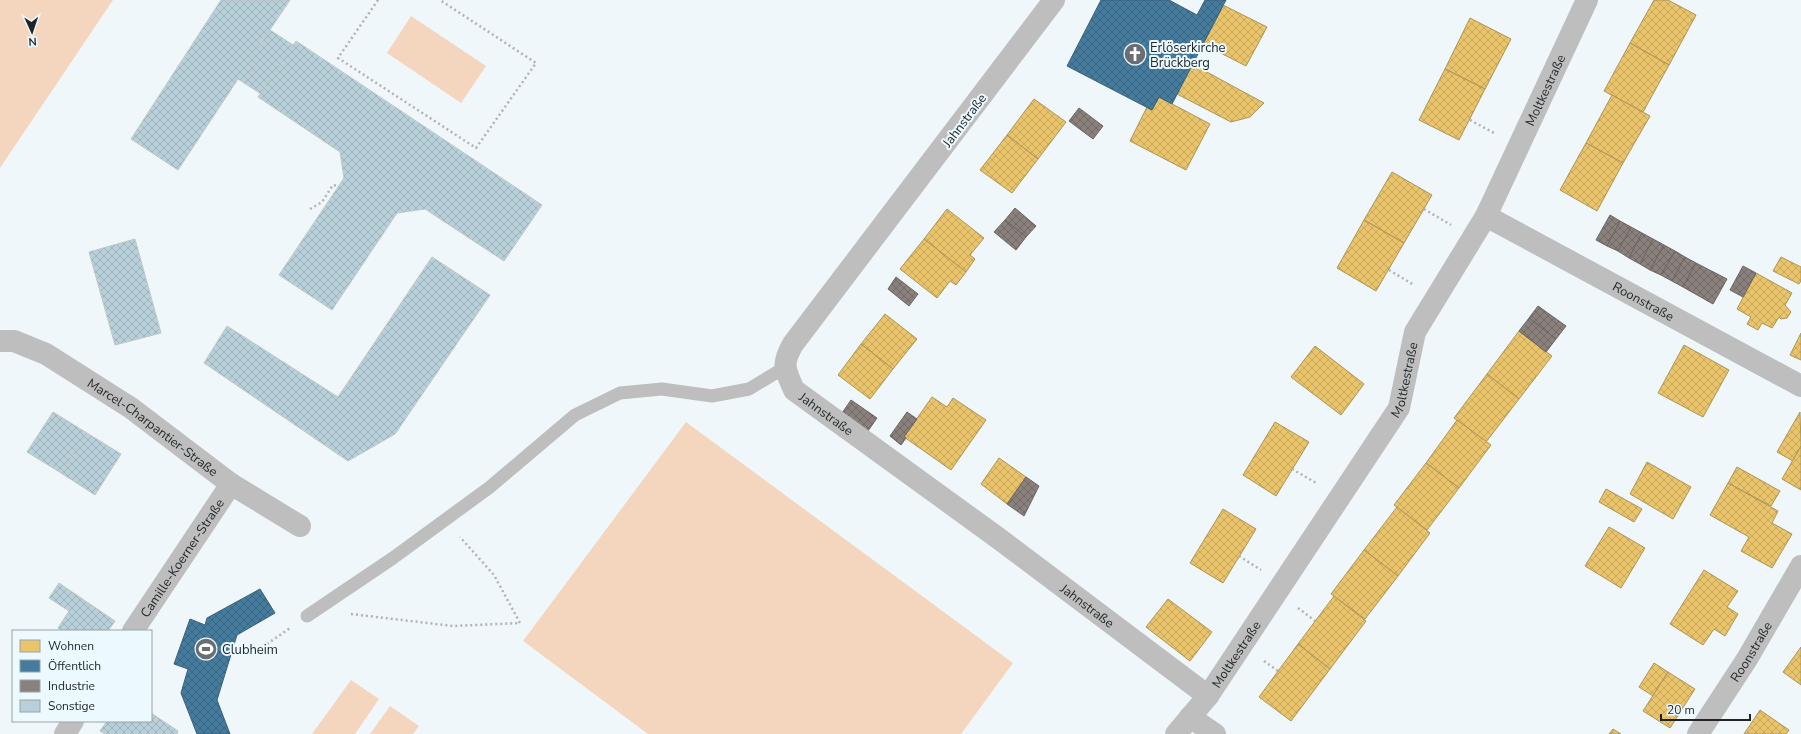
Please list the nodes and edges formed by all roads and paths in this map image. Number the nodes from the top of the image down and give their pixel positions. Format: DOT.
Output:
graph roads {
  1 [pos="378,0"];
  2 [pos="440,0"];
  3 [pos="1054,0"];
  4 [pos="1587,0"];
  5 [pos="338,186"];
  6 [pos="310,209"];
  7 [pos="1486,216"];
  8 [pos="0,341"];
  9 [pos="784,368"];
  10 [pos="1801,386"];
  11 [pos="231,484"];
  12 [pos="445,520"];
  13 [pos="300,526"];
  14 [pos="1801,566"];
  15 [pos="347,614"];
  16 [pos="307,616"];
  17 [pos="134,630"];
  18 [pos="267,644"];
  19 [pos="1208,696"];
  20 [pos="1190,717"];
  21 [pos="72,722"];
  22 [pos="64,734"];
  23 [pos="1176,734"];
  24 [pos="1215,734"];
  25 [pos="1698,734"];
  1 -- 2 [label="path"];
  3 -- 9 [label="street, Jahnstraße"];
  4 -- 7 [label="street, Moltkestraße"];
  5 -- 6 [label="path"];
  7 -- 10 [label="street, Roonstraße"];
  7 -- 19 [label="street, Moltkestraße"];
  8 -- 11 [label="street, Marcel-Charpantier-Straße"];
  9 -- 12 [label="lane"];
  9 -- 19 [label="street, Jahnstraße"];
  11 -- 13 [label="street, Marcel-Charpantier-Straße"];
  11 -- 17 [label="street, Camille-Koerner-Straße"];
  12 -- 15 [label="path"];
  12 -- 16 [label="lane"];
  14 -- 25 [label="street, Roonstraße"];
  16 -- 18 [label="path"];
  19 -- 20 [label="street, Moltkestraße"];
  20 -- 23 [label="street, Moltkestraße"];
  20 -- 24 [label="street"];
  21 -- 22 [label="street"];
}
